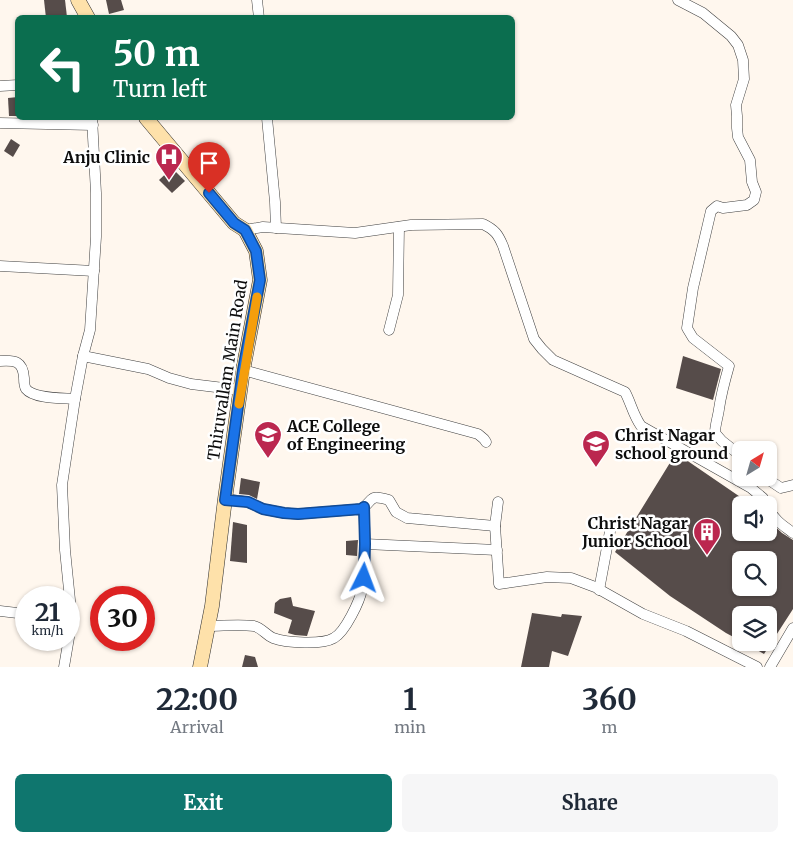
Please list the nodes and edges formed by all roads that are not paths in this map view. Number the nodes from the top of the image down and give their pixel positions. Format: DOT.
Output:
graph roads {
  1 [pos="77,0"];
  2 [pos="257,0"];
  3 [pos="678,0"];
  4 [pos="79,15"];
  5 [pos="86,15"];
  6 [pos="259,15"];
  7 [pos="15,85"];
  8 [pos="0,86"];
  9 [pos="148,120"];
  10 [pos="267,120"];
  11 [pos="93,121"];
  12 [pos="0,123"];
  13 [pos="399,227"];
  14 [pos="276,228"];
  15 [pos="245,230"];
  16 [pos="0,266"];
  17 [pos="94,271"];
  18 [pos="389,330"];
  19 [pos="84,356"];
  20 [pos="0,360"];
  21 [pos="243,370"];
  22 [pos="240,390"];
  23 [pos="75,399"];
  24 [pos="486,442"];
  25 [pos="732,449"];
  26 [pos="793,485"];
  27 [pos="778,486"];
  28 [pos="761,496"];
  29 [pos="225,500"];
  30 [pos="498,502"];
  31 [pos="364,507"];
  32 [pos="777,521"];
  33 [pos="495,526"];
  34 [pos="611,526"];
  35 [pos="793,533"];
  36 [pos="365,544"];
  37 [pos="497,550"];
  38 [pos="68,586"];
  39 [pos="599,590"];
  40 [pos="0,611"];
  41 [pos="15,613"];
  42 [pos="208,626"];
  43 [pos="793,628"];
  44 [pos="66,651"];
  45 [pos="64,667"];
  46 [pos="200,667"];
  47 [pos="757,667"];
  48 [pos="770,667"];
  1 -- 4 [label="street"];
  1 -- 5 [label="main road"];
  2 -- 6 [label="street"];
  3 -- 25 [label="street"];
  7 -- 8 [label="street"];
  9 -- 15 [label="main road, Thiruvallam Main Road"];
  10 -- 14 [label="street"];
  11 -- 12 [label="street"];
  11 -- 17 [label="street"];
  13 -- 14 [label="street"];
  13 -- 18 [label="street"];
  13 -- 28 [label="street"];
  14 -- 15 [label="street"];
  15 -- 21 [label="main road, Thiruvallam Main Road"];
  16 -- 17 [label="street"];
  17 -- 19 [label="street"];
  19 -- 22 [label="street"];
  19 -- 23 [label="street"];
  20 -- 23 [label="street"];
  21 -- 22 [label="main road, Thiruvallam Main Road"];
  21 -- 24 [label="street"];
  22 -- 29 [label="main road, Thiruvallam Main Road"];
  23 -- 38 [label="street"];
  26 -- 27 [label="street"];
  29 -- 31 [label="street"];
  29 -- 42 [label="main road, Thiruvallam Main Road"];
  30 -- 33 [label="street"];
  31 -- 33 [label="street"];
  31 -- 36 [label="street"];
  32 -- 35 [label="street"];
  33 -- 37 [label="street"];
  34 -- 39 [label="street"];
  36 -- 37 [label="street"];
  36 -- 42 [label="street"];
  37 -- 39 [label="street"];
  39 -- 47 [label="street"];
  40 -- 41 [label="street"];
  42 -- 46 [label="main road, Thiruvallam Main Road"];
  43 -- 48 [label="street"];
  44 -- 45 [label="street"];
}
